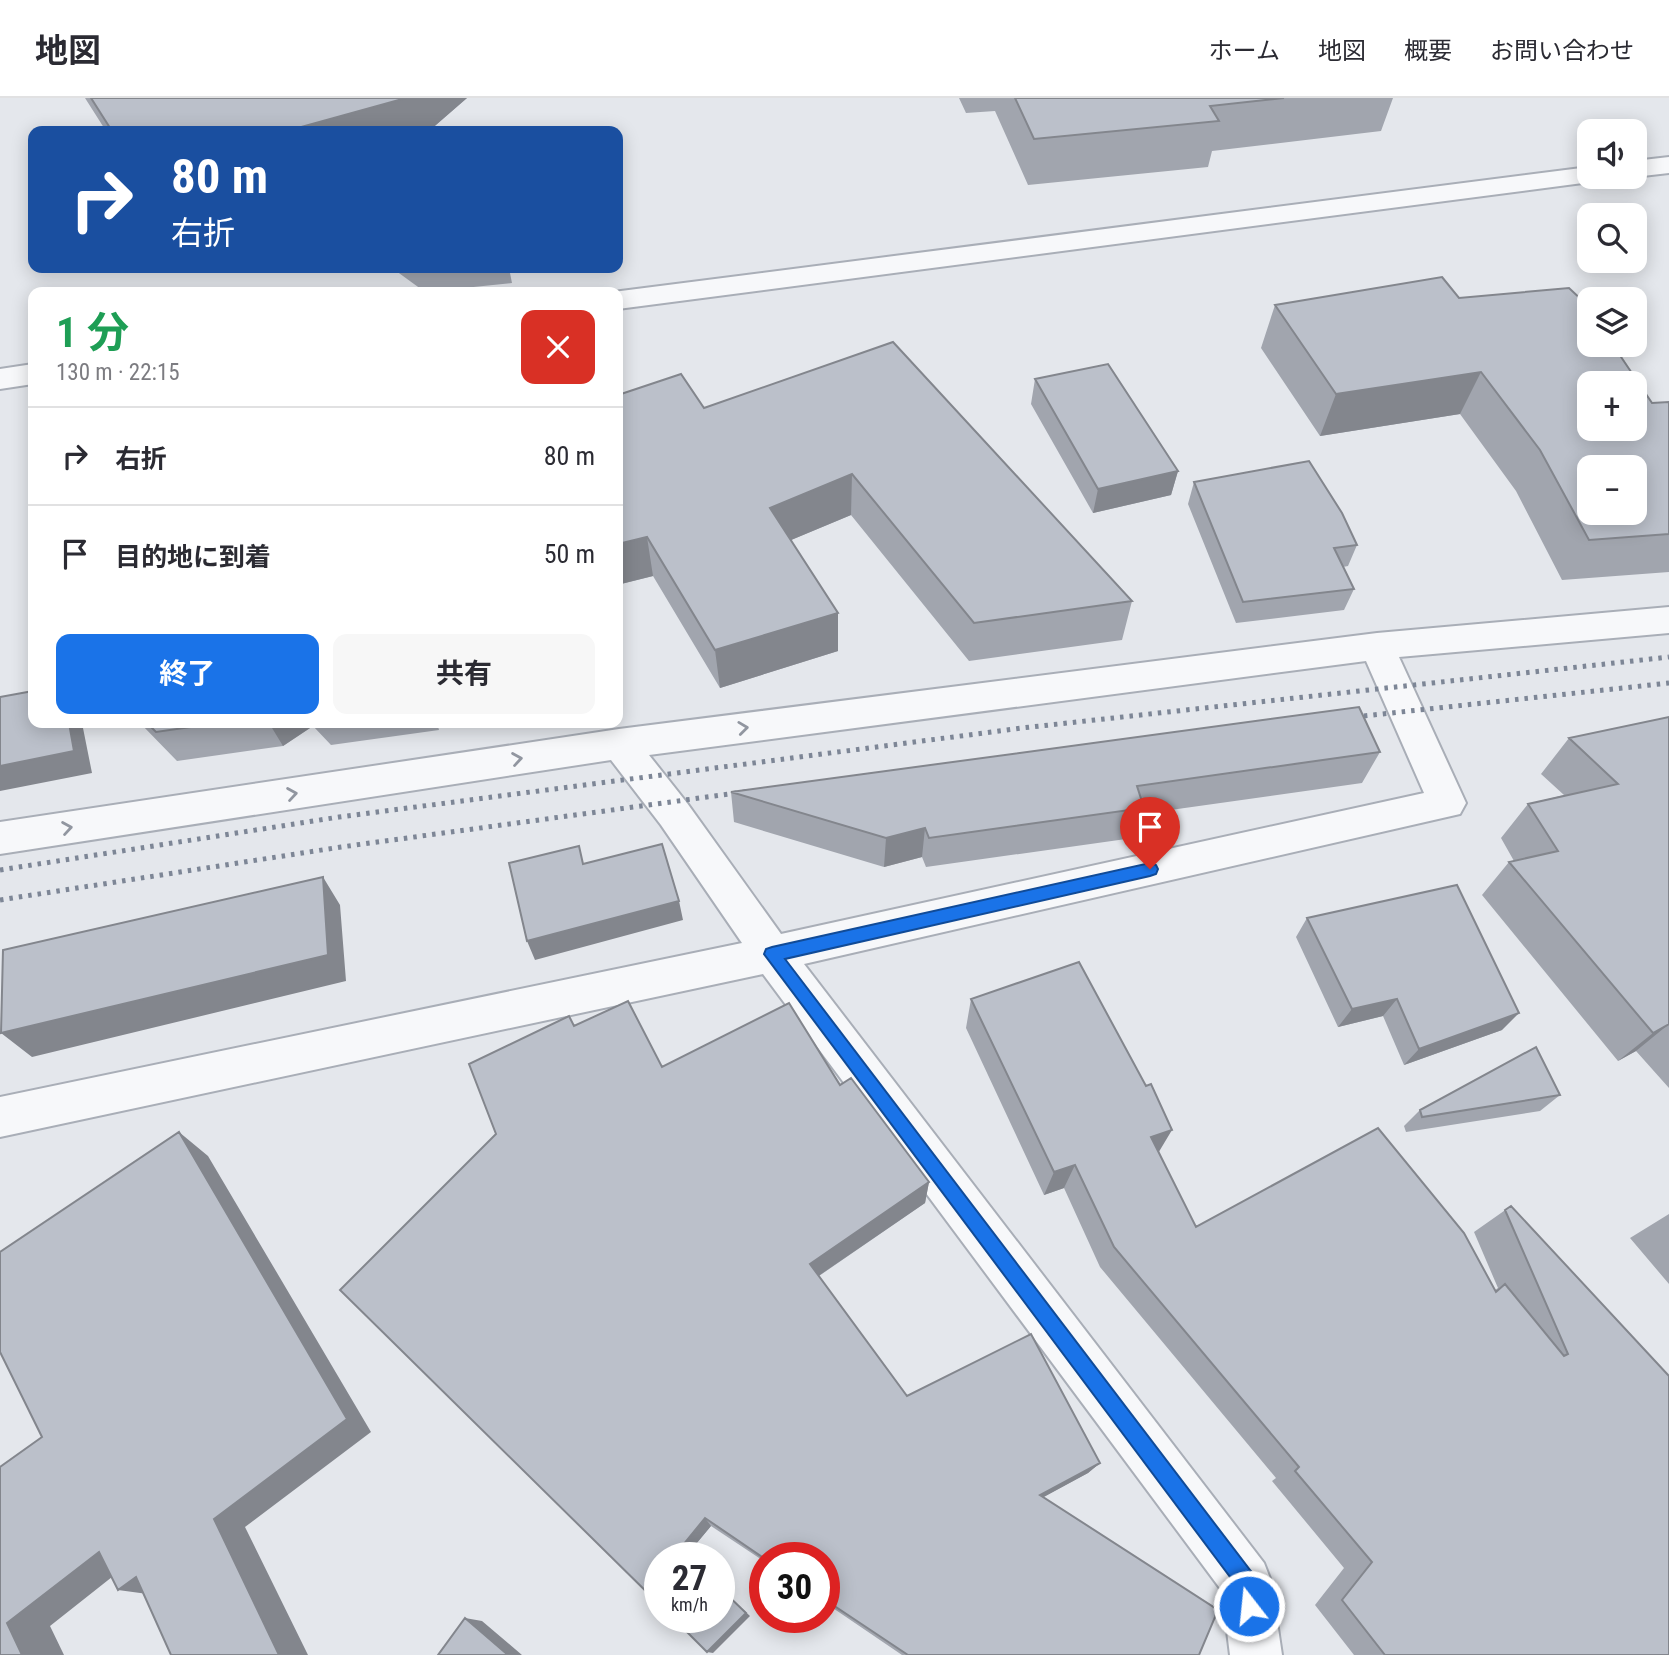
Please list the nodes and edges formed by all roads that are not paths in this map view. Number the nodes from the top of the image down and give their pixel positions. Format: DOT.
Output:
graph roads {
  1 [pos="1669,165"];
  2 [pos="1647,168"];
  3 [pos="1577,177"];
  4 [pos="623,299"];
  5 [pos="28,375"];
  6 [pos="0,379"];
  7 [pos="1669,620"];
  8 [pos="1377,646"];
  9 [pos="620,744"];
  10 [pos="0,838"];
  11 [pos="772,954"];
  12 [pos="0,1117"];
  13 [pos="1256,1655"];
  1 -- 2 [label="street"];
  3 -- 4 [label="street"];
  5 -- 6 [label="street"];
  7 -- 8 [label="street"];
  9 -- 8 [label="street, one-way"];
  8 -- 11 [label="street"];
  10 -- 9 [label="street, one-way"];
  9 -- 11 [label="street"];
  11 -- 12 [label="street"];
  11 -- 13 [label="street"];
}
